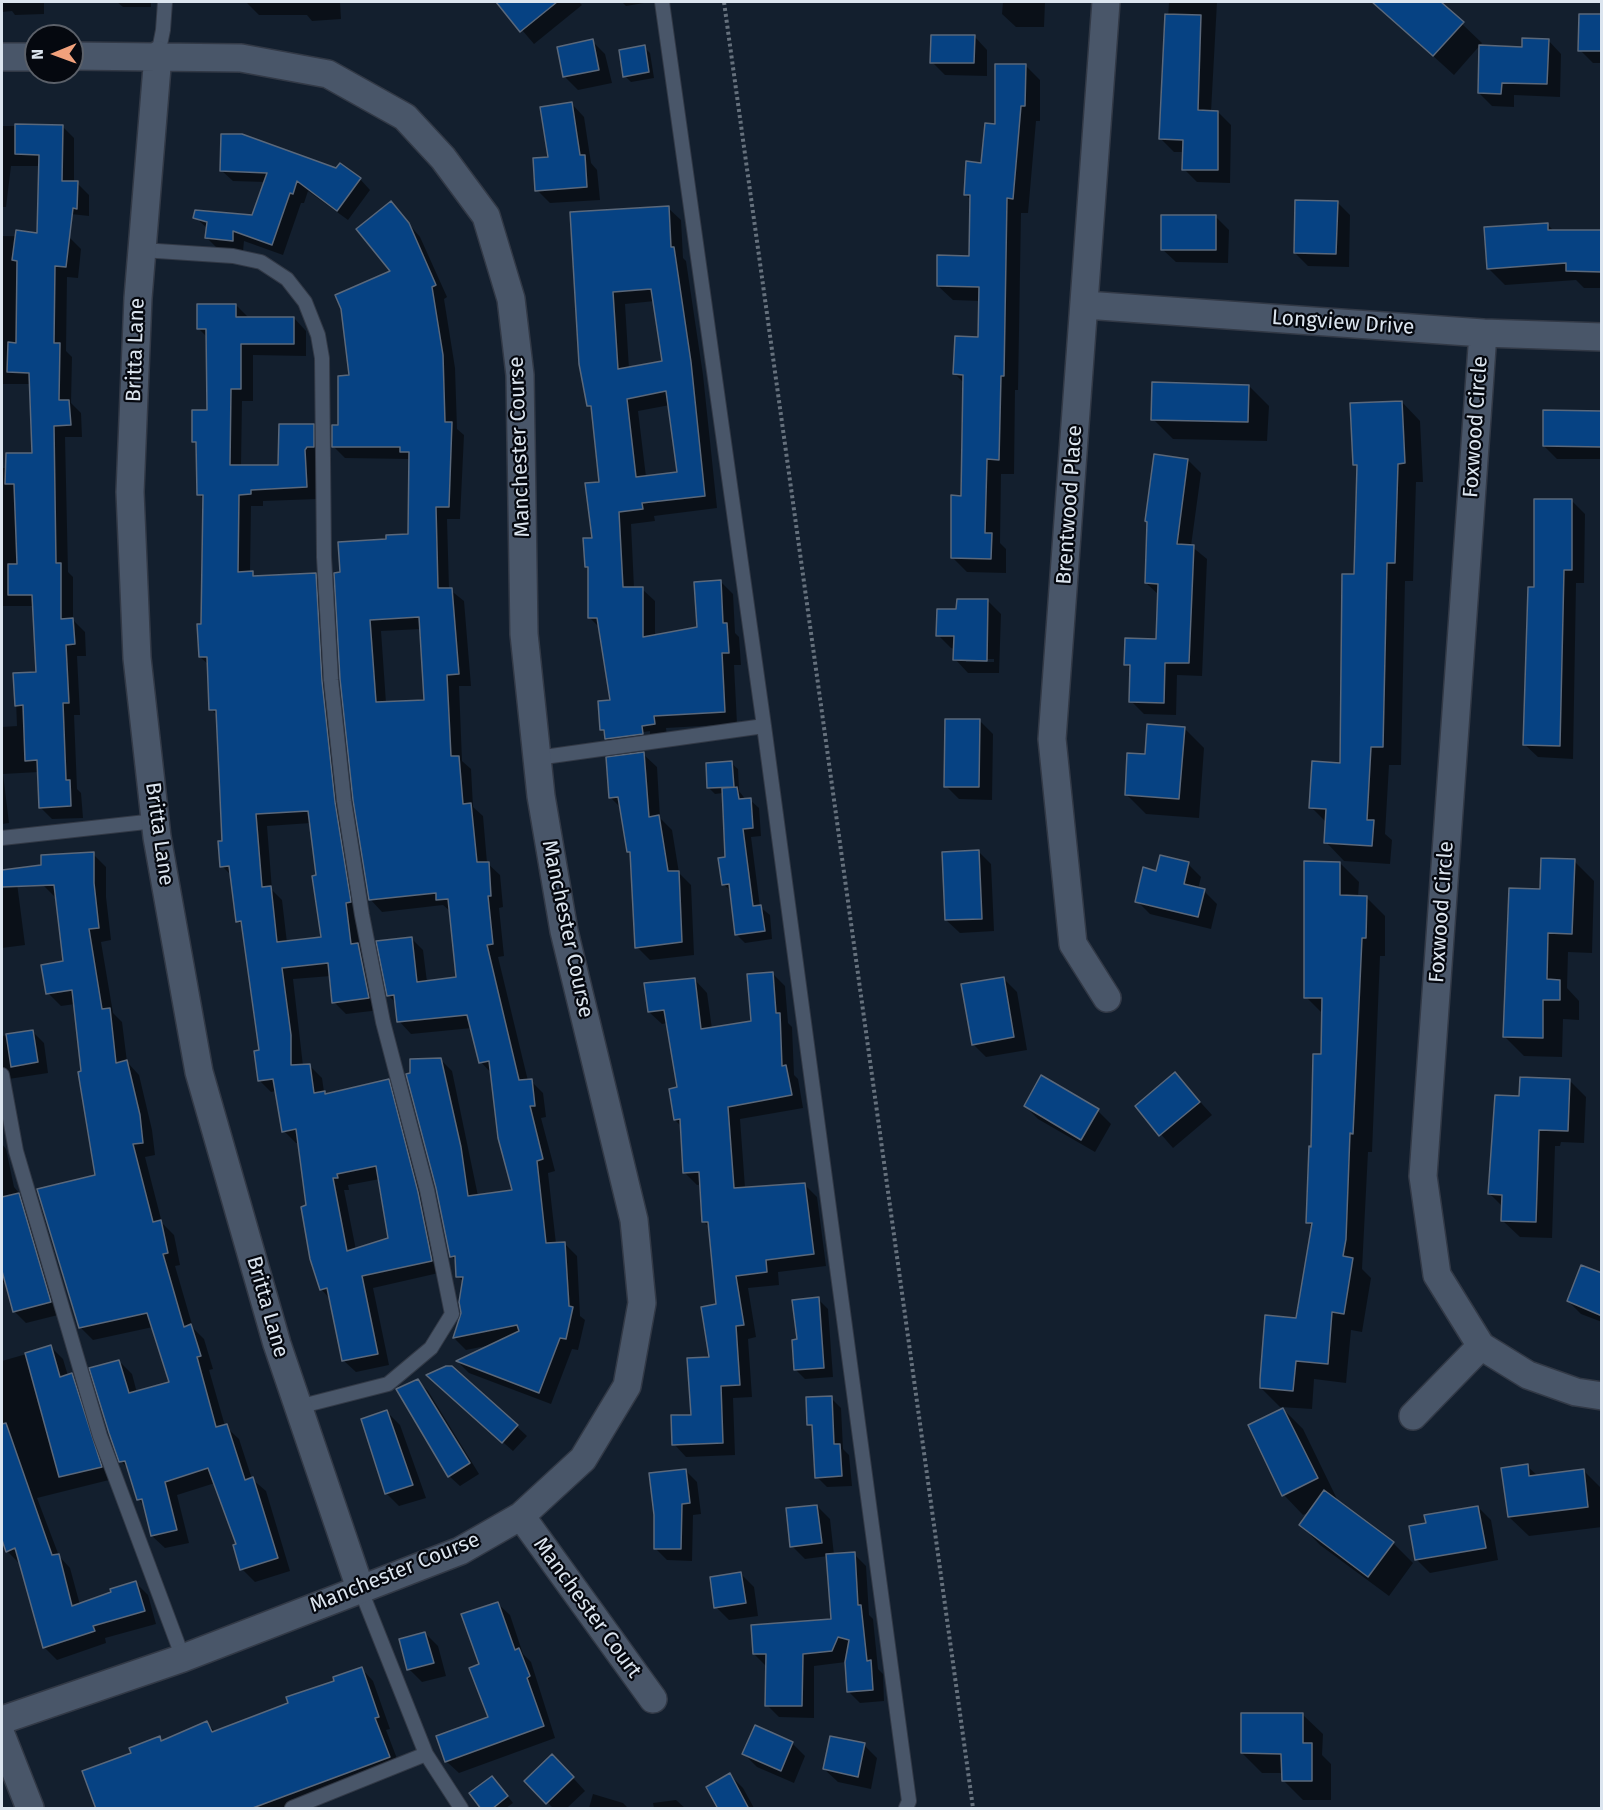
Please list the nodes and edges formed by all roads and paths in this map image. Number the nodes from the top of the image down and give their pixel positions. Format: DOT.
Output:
graph roads {
  1 [pos="165,2"];
  2 [pos="662,2"];
  3 [pos="724,2"];
  4 [pos="1106,2"];
  5 [pos="158,55"];
  6 [pos="84,56"];
  7 [pos="2,57"];
  8 [pos="24,57"];
  9 [pos="142,250"];
  10 [pos="1085,305"];
  11 [pos="1483,333"];
  12 [pos="1602,338"];
  13 [pos="764,726"];
  14 [pos="537,758"];
  15 [pos="155,821"];
  16 [pos="2,838"];
  17 [pos="1107,998"];
  18 [pos="2,1075"];
  19 [pos="1481,1346"];
  20 [pos="1602,1396"];
  21 [pos="298,1407"];
  22 [pos="1413,1416"];
  23 [pos="521,1516"];
  24 [pos="360,1588"];
  25 [pos="183,1658"];
  26 [pos="653,1699"];
  27 [pos="2,1720"];
  28 [pos="2,1737"];
  29 [pos="426,1754"];
  30 [pos="30,1809"];
  31 [pos="292,1809"];
  32 [pos="461,1809"];
  33 [pos="906,1809"];
  34 [pos="973,1809"];
  1 -- 5 [label="lane"];
  2 -- 13 [label="lane"];
  3 -- 34 [label="path"];
  4 -- 10 [label="street, Brentwood Place"];
  5 -- 6 [label="street, Manchester Course"];
  5 -- 9 [label="street, Britta Lane"];
  5 -- 14 [label="street, Manchester Course"];
  7 -- 8 [label="street"];
  9 -- 15 [label="street, Britta Lane"];
  9 -- 21 [label="lane"];
  10 -- 11 [label="street, Longview Drive"];
  10 -- 17 [label="street, Brentwood Place"];
  11 -- 12 [label="street, Longview Drive"];
  11 -- 19 [label="street, Foxwood Circle"];
  13 -- 14 [label="lane"];
  13 -- 33 [label="lane"];
  14 -- 23 [label="street, Manchester Course"];
  15 -- 16 [label="lane"];
  15 -- 21 [label="street, Britta Lane"];
  18 -- 25 [label="lane"];
  19 -- 20 [label="street, Foxwood Circle"];
  19 -- 22 [label="street"];
  21 -- 24 [label="street, Britta Lane"];
  23 -- 24 [label="street, Manchester Course"];
  23 -- 26 [label="street, Manchester Court"];
  24 -- 25 [label="street, Manchester Course"];
  24 -- 29 [label="lane"];
  25 -- 27 [label="street, Manchester Course"];
  28 -- 30 [label="street"];
  29 -- 31 [label="lane"];
  29 -- 32 [label="lane"];
}
